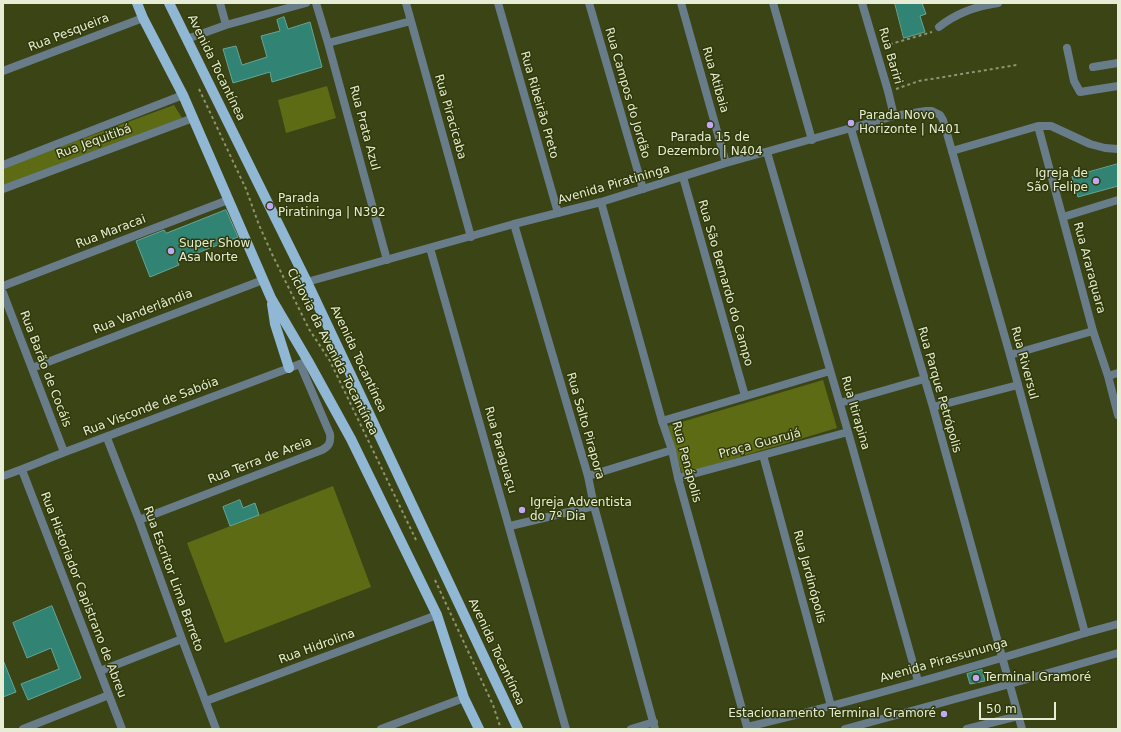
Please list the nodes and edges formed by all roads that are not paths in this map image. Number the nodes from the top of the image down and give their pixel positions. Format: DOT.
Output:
graph roads {
  1 [pos="137,3"];
  2 [pos="169,3"];
  3 [pos="220,3"];
  4 [pos="306,3"];
  5 [pos="316,3"];
  6 [pos="406,3"];
  7 [pos="498,3"];
  8 [pos="589,3"];
  9 [pos="681,3"];
  10 [pos="773,3"];
  11 [pos="862,3"];
  12 [pos="998,3"];
  13 [pos="143,18"];
  14 [pos="411,21"];
  15 [pos="226,25"];
  16 [pos="939,28"];
  17 [pos="187,39"];
  18 [pos="328,43"];
  19 [pos="1067,48"];
  20 [pos="1118,63"];
  21 [pos="1093,67"];
  22 [pos="3,71"];
  23 [pos="1118,86"];
  24 [pos="182,95"];
  25 [pos="926,111"];
  26 [pos="894,116"];
  27 [pos="193,118"];
  28 [pos="1038,126"];
  29 [pos="851,129"];
  30 [pos="812,140"];
  31 [pos="1118,149"];
  32 [pos="952,151"];
  33 [pos="767,152"];
  34 [pos="726,163"];
  35 [pos="3,165"];
  36 [pos="683,177"];
  37 [pos="3,189"];
  38 [pos="643,189"];
  39 [pos="228,200"];
  40 [pos="1118,200"];
  41 [pos="601,202"];
  42 [pos="558,213"];
  43 [pos="1062,217"];
  44 [pos="514,224"];
  45 [pos="471,237"];
  46 [pos="430,248"];
  47 [pos="387,260"];
  48 [pos="263,280"];
  49 [pos="307,282"];
  50 [pos="3,286"];
  51 [pos="3,294"];
  52 [pos="271,298"];
  53 [pos="1093,331"];
  54 [pos="1010,355"];
  55 [pos="304,362"];
  56 [pos="32,368"];
  57 [pos="289,368"];
  58 [pos="830,371"];
  59 [pos="1118,373"];
  60 [pos="1108,376"];
  61 [pos="924,379"];
  62 [pos="1018,385"];
  63 [pos="745,396"];
  64 [pos="840,403"];
  65 [pos="933,407"];
  66 [pos="1118,415"];
  67 [pos="662,421"];
  68 [pos="848,432"];
  69 [pos="106,438"];
  70 [pos="672,450"];
  71 [pos="64,452"];
  72 [pos="763,455"];
  73 [pos="22,470"];
  74 [pos="3,476"];
  75 [pos="588,476"];
  76 [pos="678,478"];
  77 [pos="594,506"];
  78 [pos="140,520"];
  79 [pos="510,526"];
  80 [pos="437,615"];
  81 [pos="1118,624"];
  82 [pos="1085,633"];
  83 [pos="182,639"];
  84 [pos="1118,653"];
  85 [pos="1001,658"];
  86 [pos="100,671"];
  87 [pos="918,681"];
  88 [pos="1010,684"];
  89 [pos="109,695"];
  90 [pos="464,698"];
  91 [pos="206,701"];
  92 [pos="831,706"];
  93 [pos="1018,716"];
  94 [pos="777,720"];
  95 [pos="655,726"];
  96 [pos="28,728"];
  97 [pos="744,728"];
  98 [pos="122,729"];
  99 [pos="216,729"];
  100 [pos="381,729"];
  101 [pos="478,729"];
  102 [pos="518,729"];
  103 [pos="566,729"];
  104 [pos="631,729"];
  105 [pos="768,729"];
  106 [pos="845,729"];
  107 [pos="967,729"];
  108 [pos="1022,729"];
  1 -- 13 [label="main road"];
  2 -- 17 [label="main road, Avenida Tocantínea"];
  3 -- 15 [label="street"];
  4 -- 15 [label="street"];
  5 -- 18 [label="street, Rua Prata Azul"];
  6 -- 14 [label="street, Rua Piracicaba"];
  7 -- 42 [label="street, Rua Ribeirão Preto"];
  8 -- 38 [label="street, Rua Campos do Jordão"];
  9 -- 34 [label="street, Rua Atibaia"];
  10 -- 30 [label="street"];
  11 -- 26 [label="street, Rua Bariri"];
  12 -- 16 [label="street"];
  13 -- 22 [label="street, Rua Pesqueira"];
  13 -- 24 [label="main road"];
  14 -- 18 [label="street"];
  14 -- 45 [label="street, Rua Piracicaba"];
  15 -- 17 [label="street"];
  17 -- 49 [label="main road, Avenida Tocantínea"];
  18 -- 47 [label="street, Rua Prata Azul"];
  19 -- 23 [label="street"];
  20 -- 21 [label="street"];
  24 -- 27 [label="main road"];
  24 -- 35 [label="street, Rua Jequitibá"];
  25 -- 26 [label="street, Avenida Piratininga"];
  25 -- 32 [label="street, Rua Riversul"];
  26 -- 29 [label="street, Avenida Piratininga"];
  27 -- 37 [label="street, Rua Jequitibá"];
  27 -- 39 [label="main road"];
  28 -- 31 [label="street"];
  28 -- 32 [label="street"];
  28 -- 43 [label="street, Rua Araraquara"];
  29 -- 30 [label="street, Avenida Piratininga"];
  29 -- 61 [label="street, Rua Parque Petrópolis"];
  30 -- 33 [label="street, Avenida Piratininga"];
  32 -- 54 [label="street, Rua Riversul"];
  33 -- 34 [label="street, Avenida Piratininga"];
  33 -- 58 [label="street, Rua Itirapina"];
  34 -- 36 [label="street, Avenida Piratininga"];
  36 -- 38 [label="street, Avenida Piratininga"];
  36 -- 63 [label="street, Rua São Bernardo do Campo"];
  38 -- 41 [label="street, Avenida Piratininga"];
  39 -- 48 [label="main road"];
  39 -- 50 [label="street, Rua Maracai"];
  40 -- 43 [label="street"];
  41 -- 42 [label="street, Avenida Piratininga"];
  41 -- 67 [label="street, Rua Penápolis"];
  42 -- 44 [label="street, Avenida Piratininga"];
  43 -- 53 [label="street, Rua Araraquara"];
  44 -- 45 [label="street, Avenida Piratininga"];
  44 -- 75 [label="street, Rua Salto Pirapora"];
  45 -- 46 [label="street, Avenida Piratininga"];
  46 -- 47 [label="street, Avenida Piratininga"];
  46 -- 79 [label="street, Rua Paraguaçu"];
  47 -- 49 [label="street, Avenida Piratininga"];
  48 -- 52 [label="main road"];
  48 -- 56 [label="street, Rua Vanderlândia"];
  49 -- 102 [label="main road, Avenida Tocantínea"];
  51 -- 56 [label="street, Rua Barão de Cocáis"];
  52 -- 55 [label="main road"];
  52 -- 57 [label="main road"];
  53 -- 54 [label="street"];
  53 -- 60 [label="street, Rua Araraquara"];
  54 -- 62 [label="street, Rua Riversul"];
  55 -- 57 [label="street, Rua Visconde de Sabóia"];
  55 -- 78 [label="street, Rua Terra de Areia"];
  55 -- 80 [label="main road"];
  56 -- 71 [label="street, Rua Barão de Cocáis"];
  57 -- 69 [label="street, Rua Visconde de Sabóia"];
  58 -- 63 [label="street"];
  58 -- 64 [label="street, Rua Itirapina"];
  59 -- 60 [label="street"];
  60 -- 66 [label="street, Rua Araraquara"];
  61 -- 64 [label="street"];
  61 -- 65 [label="street, Rua Parque Petrópolis"];
  62 -- 65 [label="street"];
  62 -- 82 [label="street, Rua Riversul"];
  63 -- 67 [label="street"];
  64 -- 68 [label="street, Rua Itirapina"];
  65 -- 85 [label="street, Rua Parque Petrópolis"];
  67 -- 70 [label="street, Rua Penápolis"];
  68 -- 72 [label="street, Praça Guarujá"];
  68 -- 87 [label="street, Rua Itirapina"];
  69 -- 71 [label="street, Rua Visconde de Sabóia"];
  69 -- 78 [label="street, Rua Escritor Lima Barreto"];
  70 -- 75 [label="street"];
  70 -- 76 [label="street, Rua Penápolis"];
  71 -- 73 [label="street, Rua Visconde de Sabóia"];
  72 -- 76 [label="street, Praça Guarujá"];
  72 -- 92 [label="street, Rua Jardinópolis"];
  73 -- 74 [label="street, Rua Visconde de Sabóia"];
  73 -- 86 [label="street, Rua Historiador Capistrano de Abreu"];
  75 -- 77 [label="street, Rua Salto Pirapora"];
  76 -- 97 [label="street, Rua Penápolis"];
  77 -- 79 [label="street"];
  77 -- 95 [label="street, Rua Salto Pirapora"];
  78 -- 83 [label="street, Rua Escritor Lima Barreto"];
  79 -- 103 [label="street, Rua Paraguaçu"];
  80 -- 90 [label="main road"];
  80 -- 91 [label="street, Rua Hidrolina"];
  81 -- 82 [label="street, Avenida Pirassununga"];
  82 -- 85 [label="street, Avenida Pirassununga"];
  83 -- 86 [label="street"];
  83 -- 91 [label="street, Rua Escritor Lima Barreto"];
  84 -- 88 [label="street"];
  85 -- 87 [label="street, Avenida Pirassununga"];
  85 -- 88 [label="street, Rua Parque Petrópolis"];
  86 -- 89 [label="street, Rua Historiador Capistrano de Abreu"];
  87 -- 92 [label="street, Avenida Pirassununga"];
  88 -- 93 [label="street, Rua Parque Petrópolis"];
  88 -- 106 [label="street"];
  89 -- 96 [label="street"];
  89 -- 98 [label="street, Rua Historiador Capistrano de Abreu"];
  90 -- 100 [label="street"];
  90 -- 101 [label="main road"];
  91 -- 99 [label="street, Rua Escritor Lima Barreto"];
  92 -- 94 [label="street, Avenida Pirassununga"];
  93 -- 107 [label="street"];
  93 -- 108 [label="street, Rua Parque Petrópolis"];
  94 -- 97 [label="street, Avenida Pirassununga"];
  94 -- 105 [label="street"];
  95 -- 104 [label="street"];
}
